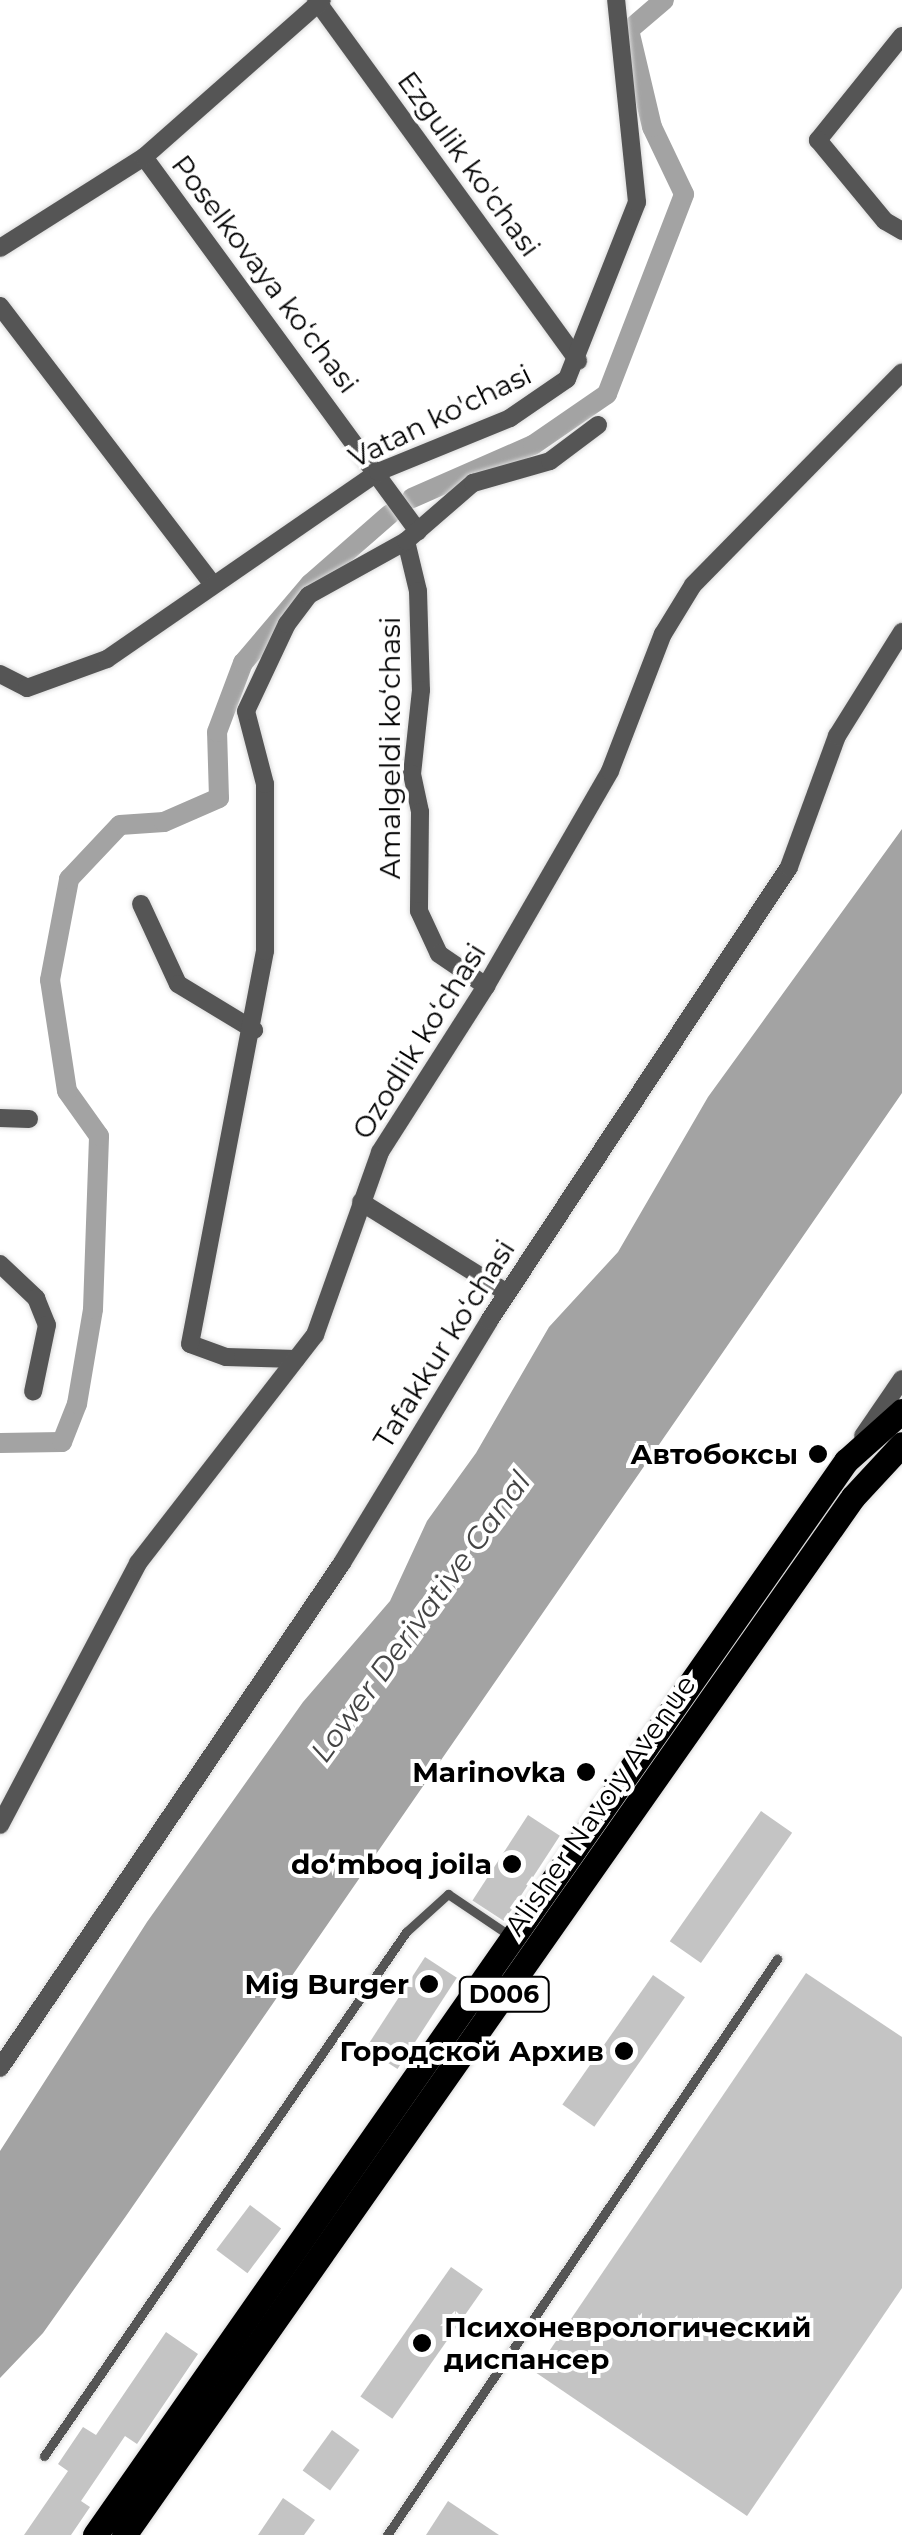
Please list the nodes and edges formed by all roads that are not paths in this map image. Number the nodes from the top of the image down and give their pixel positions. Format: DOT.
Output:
graph roads {
  1 [pos="616,0"];
  2 [pos="319,1"];
  3 [pos="902,36"];
  4 [pos="144,157"];
  5 [pos="902,231"];
  6 [pos="0,248"];
  7 [pos="0,306"];
  8 [pos="578,361"];
  9 [pos="902,372"];
  10 [pos="598,425"];
  11 [pos="378,472"];
  12 [pos="412,537"];
  13 [pos="212,582"];
  14 [pos="902,632"];
  15 [pos="0,674"];
  16 [pos="140,904"];
  17 [pos="486,986"];
  18 [pos="254,1030"];
  19 [pos="0,1118"];
  20 [pos="29,1119"];
  21 [pos="361,1202"];
  22 [pos="0,1264"];
  23 [pos="507,1293"];
  24 [pos="296,1359"];
  25 [pos="902,1379"];
  26 [pos="34,1392"];
  27 [pos="902,1411"];
  28 [pos="895,1451"];
  29 [pos="846,1461"];
  30 [pos="0,1826"];
  31 [pos="512,1937"];
  32 [pos="776,1959"];
  33 [pos="472,2017"];
  34 [pos="1,2063"];
  35 [pos="44,2456"];
  36 [pos="95,2535"];
  37 [pos="124,2535"];
  38 [pos="386,2535"];
  1 -- 8 [label="street, Vatan ko'chasi"];
  2 -- 4 [label="street"];
  2 -- 8 [label="street, Ezgulik ko'chasi"];
  3 -- 5 [label="street"];
  4 -- 6 [label="street"];
  4 -- 11 [label="street, Poselkovaya ko‘chasi"];
  7 -- 13 [label="street"];
  8 -- 11 [label="street, Vatan ko'chasi"];
  9 -- 17 [label="street, Ozodlik ko‘chasi"];
  10 -- 12 [label="street"];
  11 -- 12 [label="street, Poselkovaya ko‘chasi"];
  11 -- 13 [label="street, Vatan ko'chasi"];
  12 -- 17 [label="street, Amalgeldi ko‘chasi"];
  12 -- 18 [label="street"];
  13 -- 15 [label="street, Vatan ko'chasi"];
  14 -- 23 [label="street, Tafakkur ko‘chasi"];
  16 -- 18 [label="street"];
  17 -- 21 [label="street, Ozodlik ko‘chasi"];
  18 -- 24 [label="street"];
  19 -- 20 [label="street"];
  21 -- 23 [label="street"];
  21 -- 24 [label="street, Ozodlik ko‘chasi"];
  22 -- 26 [label="street"];
  23 -- 34 [label="street, Tafakkur ko‘chasi"];
  24 -- 30 [label="street, Ozodlik ko‘chasi"];
  25 -- 29 [label="street"];
  27 -- 29 [label="main road, D006"];
  28 -- 33 [label="main road, Alisher Navoiy Avenue / D006"];
  29 -- 31 [label="main road, Alisher Navoiy Avenue / D006"];
  31 -- 33 [label="main road, Alisher Navoiy Avenue / D006"];
  31 -- 35 [label="lane"];
  32 -- 38 [label="lane"];
  33 -- 36 [label="main road, Alisher Navoiy Avenue / D006"];
  33 -- 37 [label="main road, Alisher Navoiy Avenue / D006"];
}
